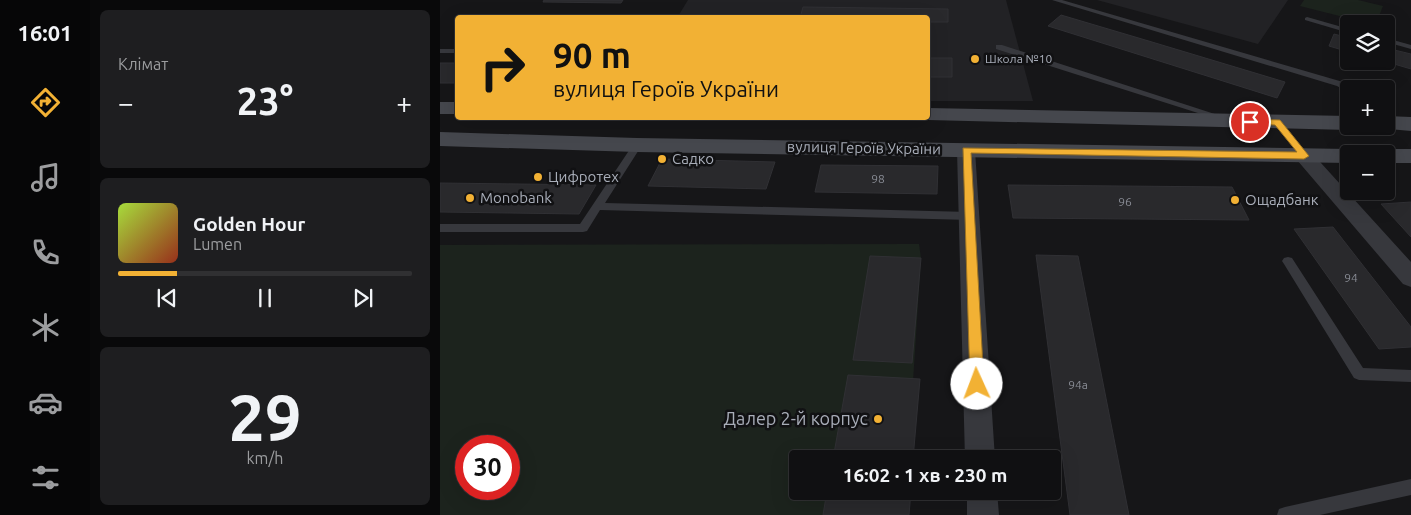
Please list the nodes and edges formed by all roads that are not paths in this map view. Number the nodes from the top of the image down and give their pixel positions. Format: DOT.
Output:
graph roads {
  1 [pos="1055,0"];
  2 [pos="1307,20"];
  3 [pos="1340,28"];
  4 [pos="1395,43"];
  5 [pos="999,46"];
  6 [pos="1411,47"];
  7 [pos="440,51"];
  8 [pos="455,51"];
  9 [pos="1340,84"];
  10 [pos="440,108"];
  11 [pos="455,108"];
  12 [pos="930,114"];
  13 [pos="963,115"];
  14 [pos="1237,122"];
  15 [pos="1277,122"];
  16 [pos="1340,123"];
  17 [pos="1395,123"];
  18 [pos="1411,124"];
  19 [pos="440,139"];
  20 [pos="637,145"];
  21 [pos="966,150"];
  22 [pos="1304,156"];
  23 [pos="1340,156"];
  24 [pos="1395,156"];
  25 [pos="1411,156"];
  26 [pos="598,206"];
  27 [pos="970,216"];
  28 [pos="440,228"];
  29 [pos="1288,261"];
  30 [pos="1407,268"];
  31 [pos="1411,376"];
  32 [pos="980,450"];
  33 [pos="1411,487"];
  34 [pos="982,500"];
  35 [pos="982,515"];
  36 [pos="1285,515"];
  1 -- 9 [label="lane"];
  2 -- 3 [label="lane"];
  4 -- 6 [label="lane"];
  5 -- 14 [label="lane"];
  7 -- 8 [label="lane"];
  10 -- 11 [label="main road"];
  12 -- 13 [label="main road"];
  13 -- 14 [label="main road"];
  13 -- 21 [label="main road"];
  14 -- 15 [label="main road"];
  15 -- 16 [label="main road"];
  15 -- 22 [label="main road"];
  17 -- 18 [label="main road"];
  19 -- 20 [label="main road, вулиця Героїв України"];
  20 -- 21 [label="main road, вулиця Героїв України"];
  20 -- 26 [label="lane"];
  21 -- 22 [label="main road, вулиця Героїв України"];
  21 -- 27 [label="street"];
  22 -- 23 [label="main road, вулиця Героїв України"];
  22 -- 30 [label="street"];
  24 -- 25 [label="main road"];
  26 -- 27 [label="lane"];
  26 -- 28 [label="lane"];
  27 -- 32 [label="street"];
  29 -- 31 [label="lane"];
  33 -- 36 [label="lane"];
  34 -- 35 [label="street"];
}
